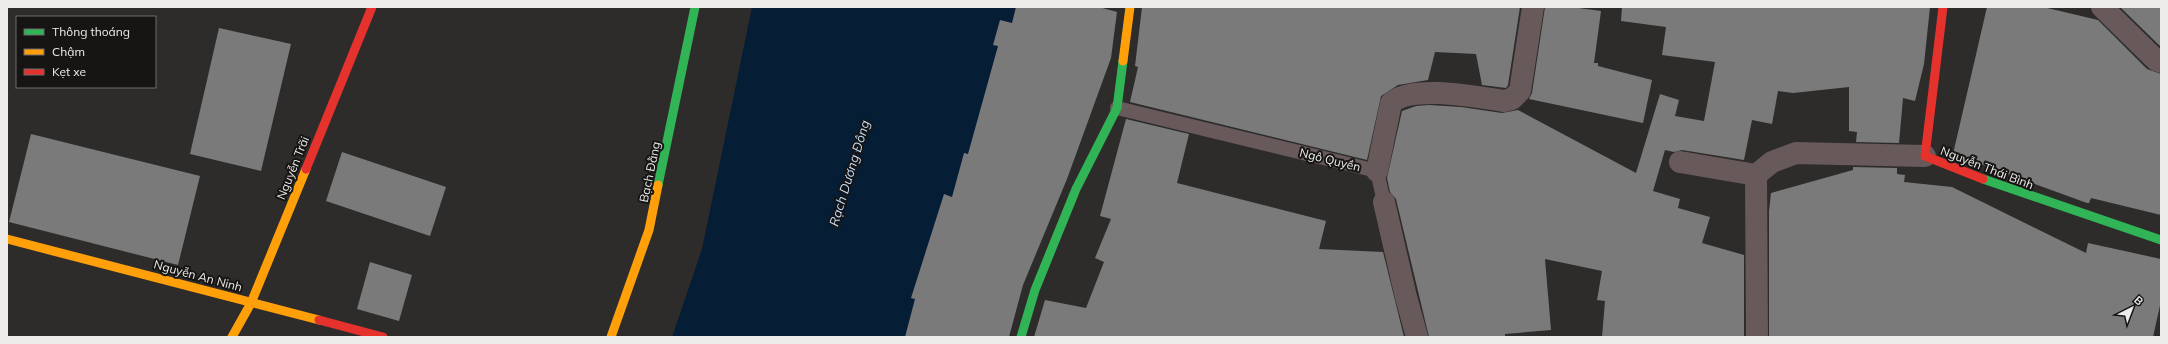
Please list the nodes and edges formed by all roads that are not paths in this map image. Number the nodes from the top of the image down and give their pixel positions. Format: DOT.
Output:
graph roads {
  1 [pos="372,7"];
  2 [pos="695,7"];
  3 [pos="1130,7"];
  4 [pos="1533,7"];
  5 [pos="1943,7"];
  6 [pos="2102,7"];
  7 [pos="2161,62"];
  8 [pos="1117,108"];
  9 [pos="1925,156"];
  10 [pos="1680,162"];
  11 [pos="1377,171"];
  12 [pos="1756,175"];
  13 [pos="1384,202"];
  14 [pos="7,239"];
  15 [pos="2161,240"];
  16 [pos="251,302"];
  17 [pos="232,337"];
  18 [pos="383,337"];
  19 [pos="611,337"];
  20 [pos="1021,337"];
  21 [pos="1417,337"];
  22 [pos="1757,337"];
  1 -- 16 [label="street, Nguyễn Trãi"];
  2 -- 19 [label="street, Bạch Đằng"];
  3 -- 8 [label="street"];
  4 -- 11 [label="street"];
  5 -- 9 [label="street, Nguyễn Thái Bình"];
  6 -- 7 [label="street"];
  8 -- 11 [label="lane, Ngô Quyền"];
  8 -- 20 [label="street"];
  9 -- 12 [label="street"];
  9 -- 15 [label="street, Nguyễn Thái Bình"];
  10 -- 12 [label="street"];
  11 -- 13 [label="lane, Ngô Quyền"];
  12 -- 22 [label="street"];
  13 -- 21 [label="street, Ngô Quyền"];
  14 -- 16 [label="street, Nguyễn An Ninh"];
  16 -- 17 [label="street, Nguyễn Trãi"];
  16 -- 18 [label="street, Nguyễn An Ninh"];
}
